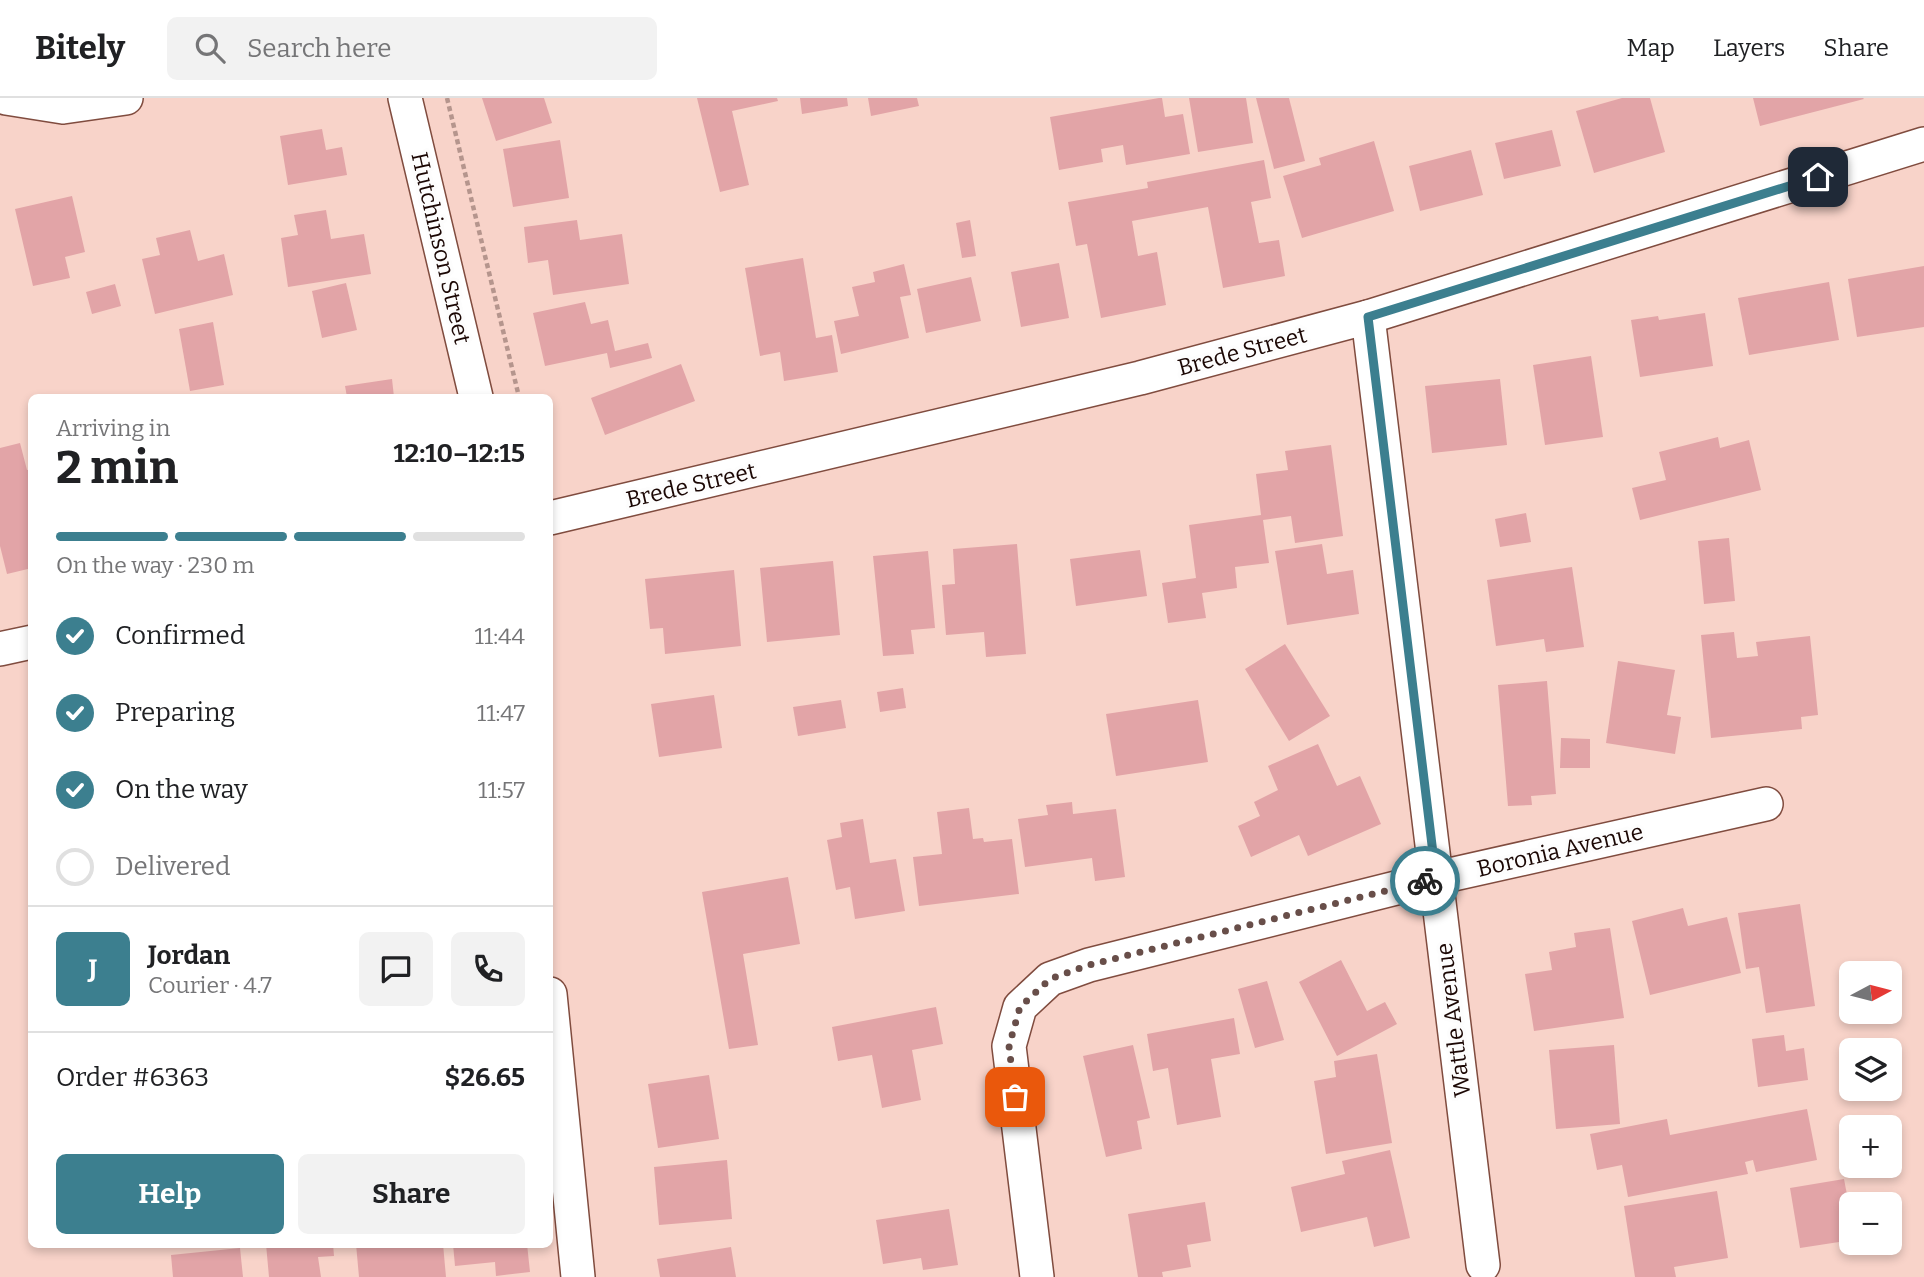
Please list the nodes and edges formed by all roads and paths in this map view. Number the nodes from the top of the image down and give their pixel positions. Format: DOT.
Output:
graph roads {
  1 [pos="6,98"];
  2 [pos="126,98"];
  3 [pos="405,98"];
  4 [pos="447,98"];
  5 [pos="1924,144"];
  6 [pos="1368,317"];
  7 [pos="476,394"];
  8 [pos="518,394"];
  9 [pos="553,517"];
  10 [pos="28,643"];
  11 [pos="0,649"];
  12 [pos="1766,804"];
  13 [pos="1436,878"];
  14 [pos="553,1064"];
  15 [pos="554,1088"];
  16 [pos="1483,1265"];
  17 [pos="578,1277"];
  18 [pos="1037,1277"];
  1 -- 2 [label="street"];
  3 -- 7 [label="street, Hutchinson Street"];
  4 -- 8 [label="path"];
  5 -- 6 [label="street, Brede Street"];
  6 -- 9 [label="street, Brede Street"];
  6 -- 13 [label="street, Wattle Avenue"];
  10 -- 11 [label="street"];
  12 -- 13 [label="street, Boronia Avenue"];
  13 -- 16 [label="street, Wattle Avenue"];
  13 -- 18 [label="street, Boronia Avenue"];
  14 -- 15 [label="street"];
  15 -- 17 [label="street"];
}
